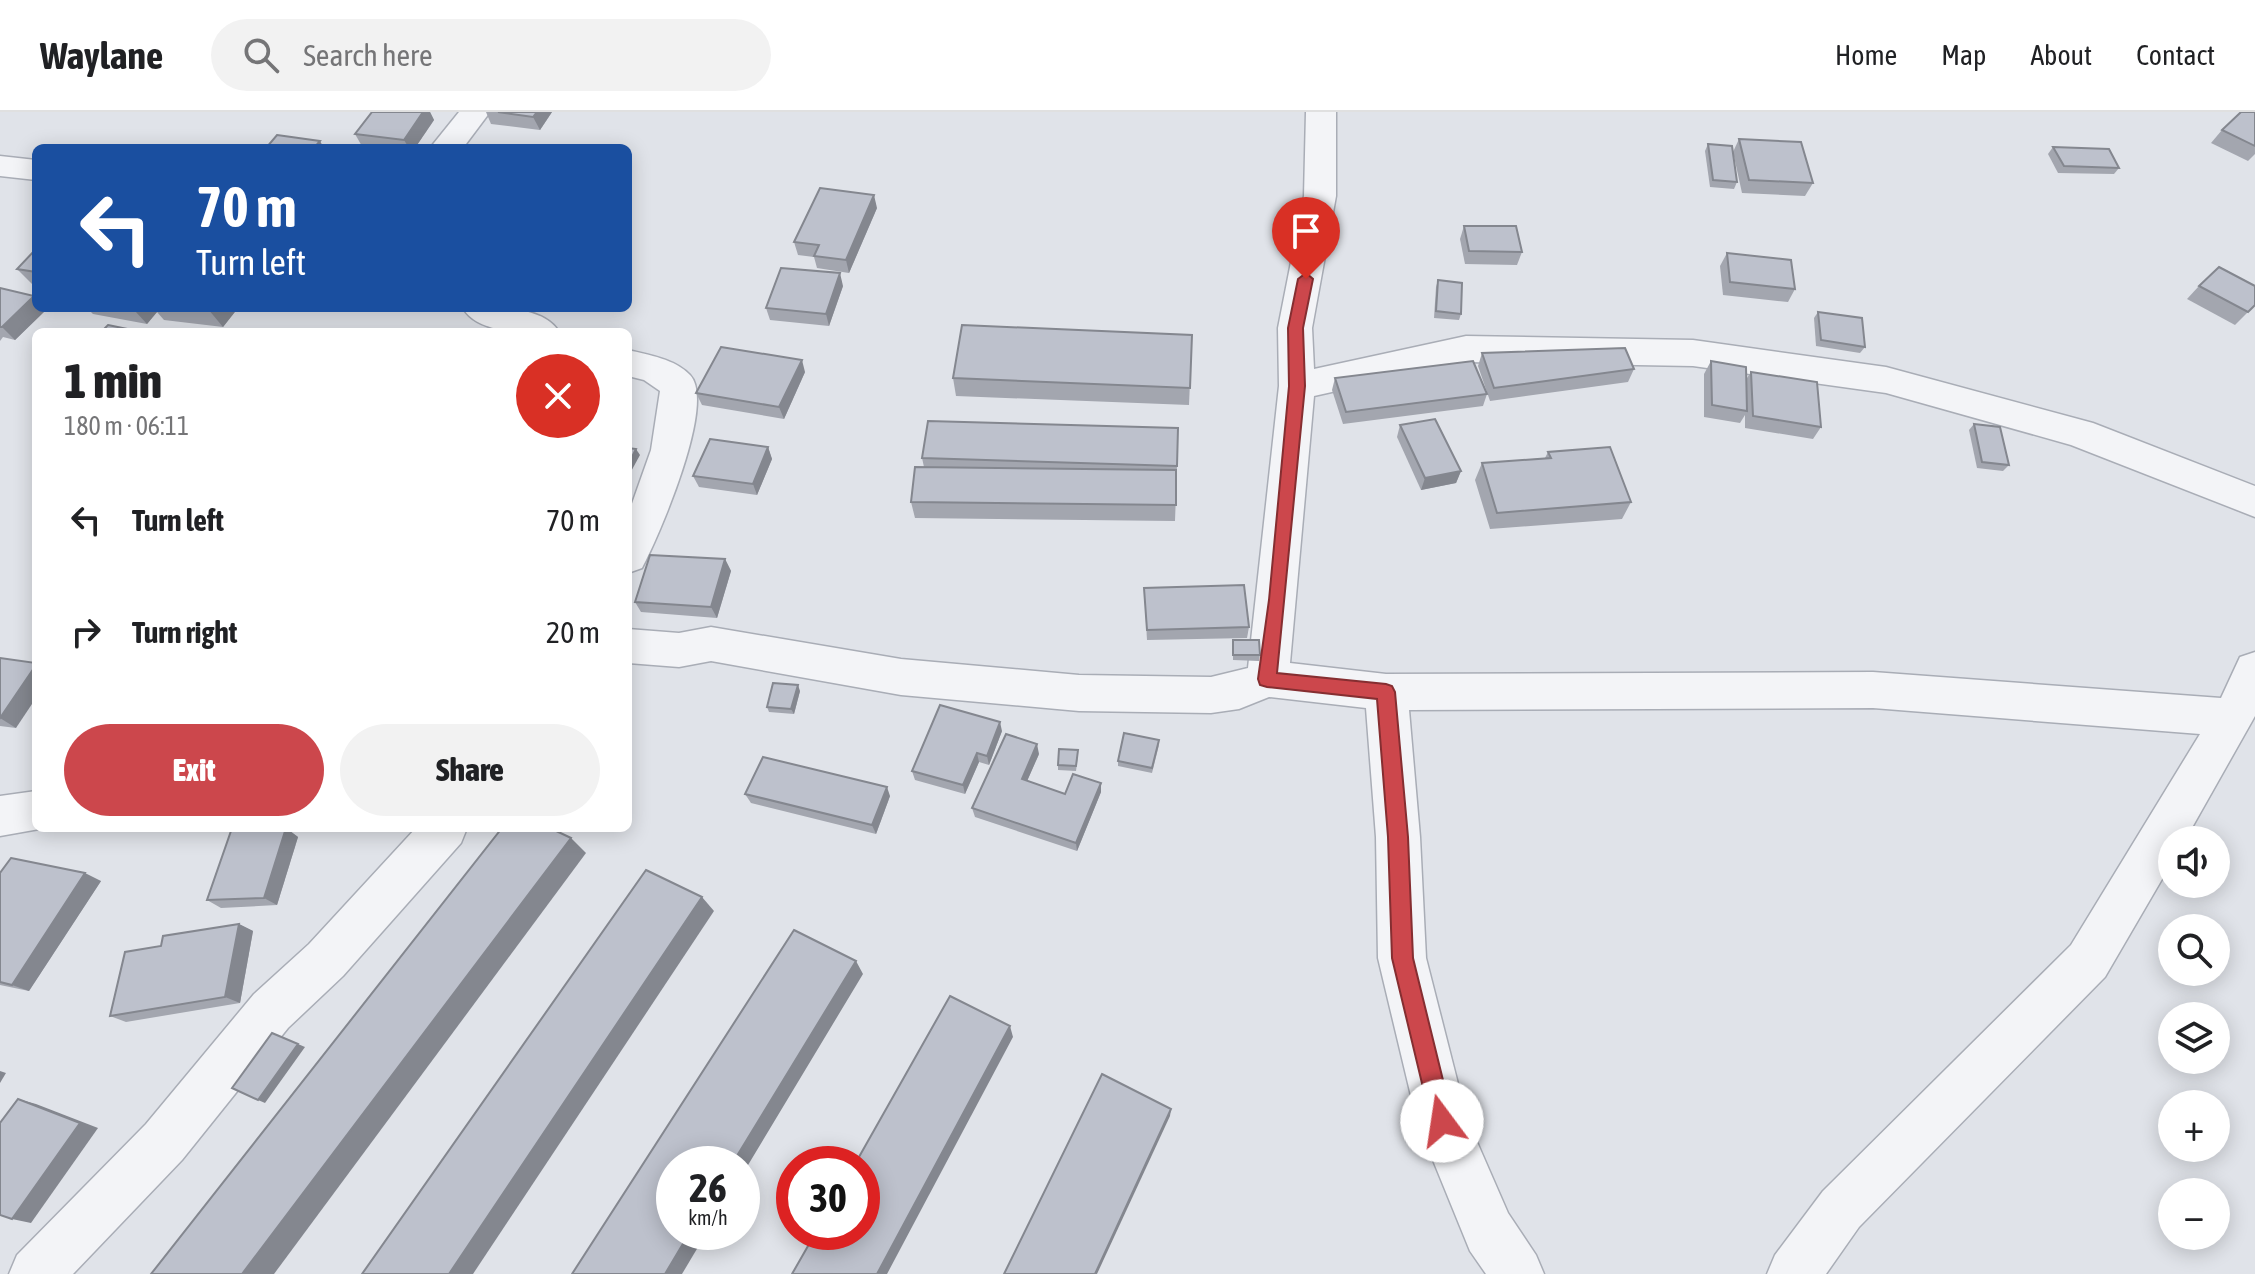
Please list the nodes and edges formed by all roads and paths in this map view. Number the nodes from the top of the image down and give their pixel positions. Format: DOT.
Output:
graph roads {
  1 [pos="475,112"];
  2 [pos="1321,112"];
  3 [pos="449,144"];
  4 [pos="0,166"];
  5 [pos="32,170"];
  6 [pos="490,312"];
  7 [pos="532,328"];
  8 [pos="632,364"];
  9 [pos="1297,386"];
  10 [pos="2255,502"];
  11 [pos="632,547"];
  12 [pos="632,646"];
  13 [pos="2255,670"];
  14 [pos="1267,679"];
  15 [pos="1386,692"];
  16 [pos="2233,718"];
  17 [pos="32,812"];
  18 [pos="0,816"];
  19 [pos="441,832"];
  20 [pos="36,1274"];
  21 [pos="1517,1274"];
  22 [pos="1794,1274"];
  1 -- 3 [label="street"];
  2 -- 9 [label="street"];
  4 -- 5 [label="street"];
  6 -- 7 [label="street"];
  8 -- 11 [label="street"];
  9 -- 10 [label="street"];
  9 -- 14 [label="street"];
  12 -- 14 [label="street"];
  13 -- 16 [label="street"];
  14 -- 15 [label="street"];
  15 -- 16 [label="street"];
  15 -- 21 [label="street"];
  16 -- 22 [label="street"];
  17 -- 18 [label="street"];
  19 -- 20 [label="street"];
}
